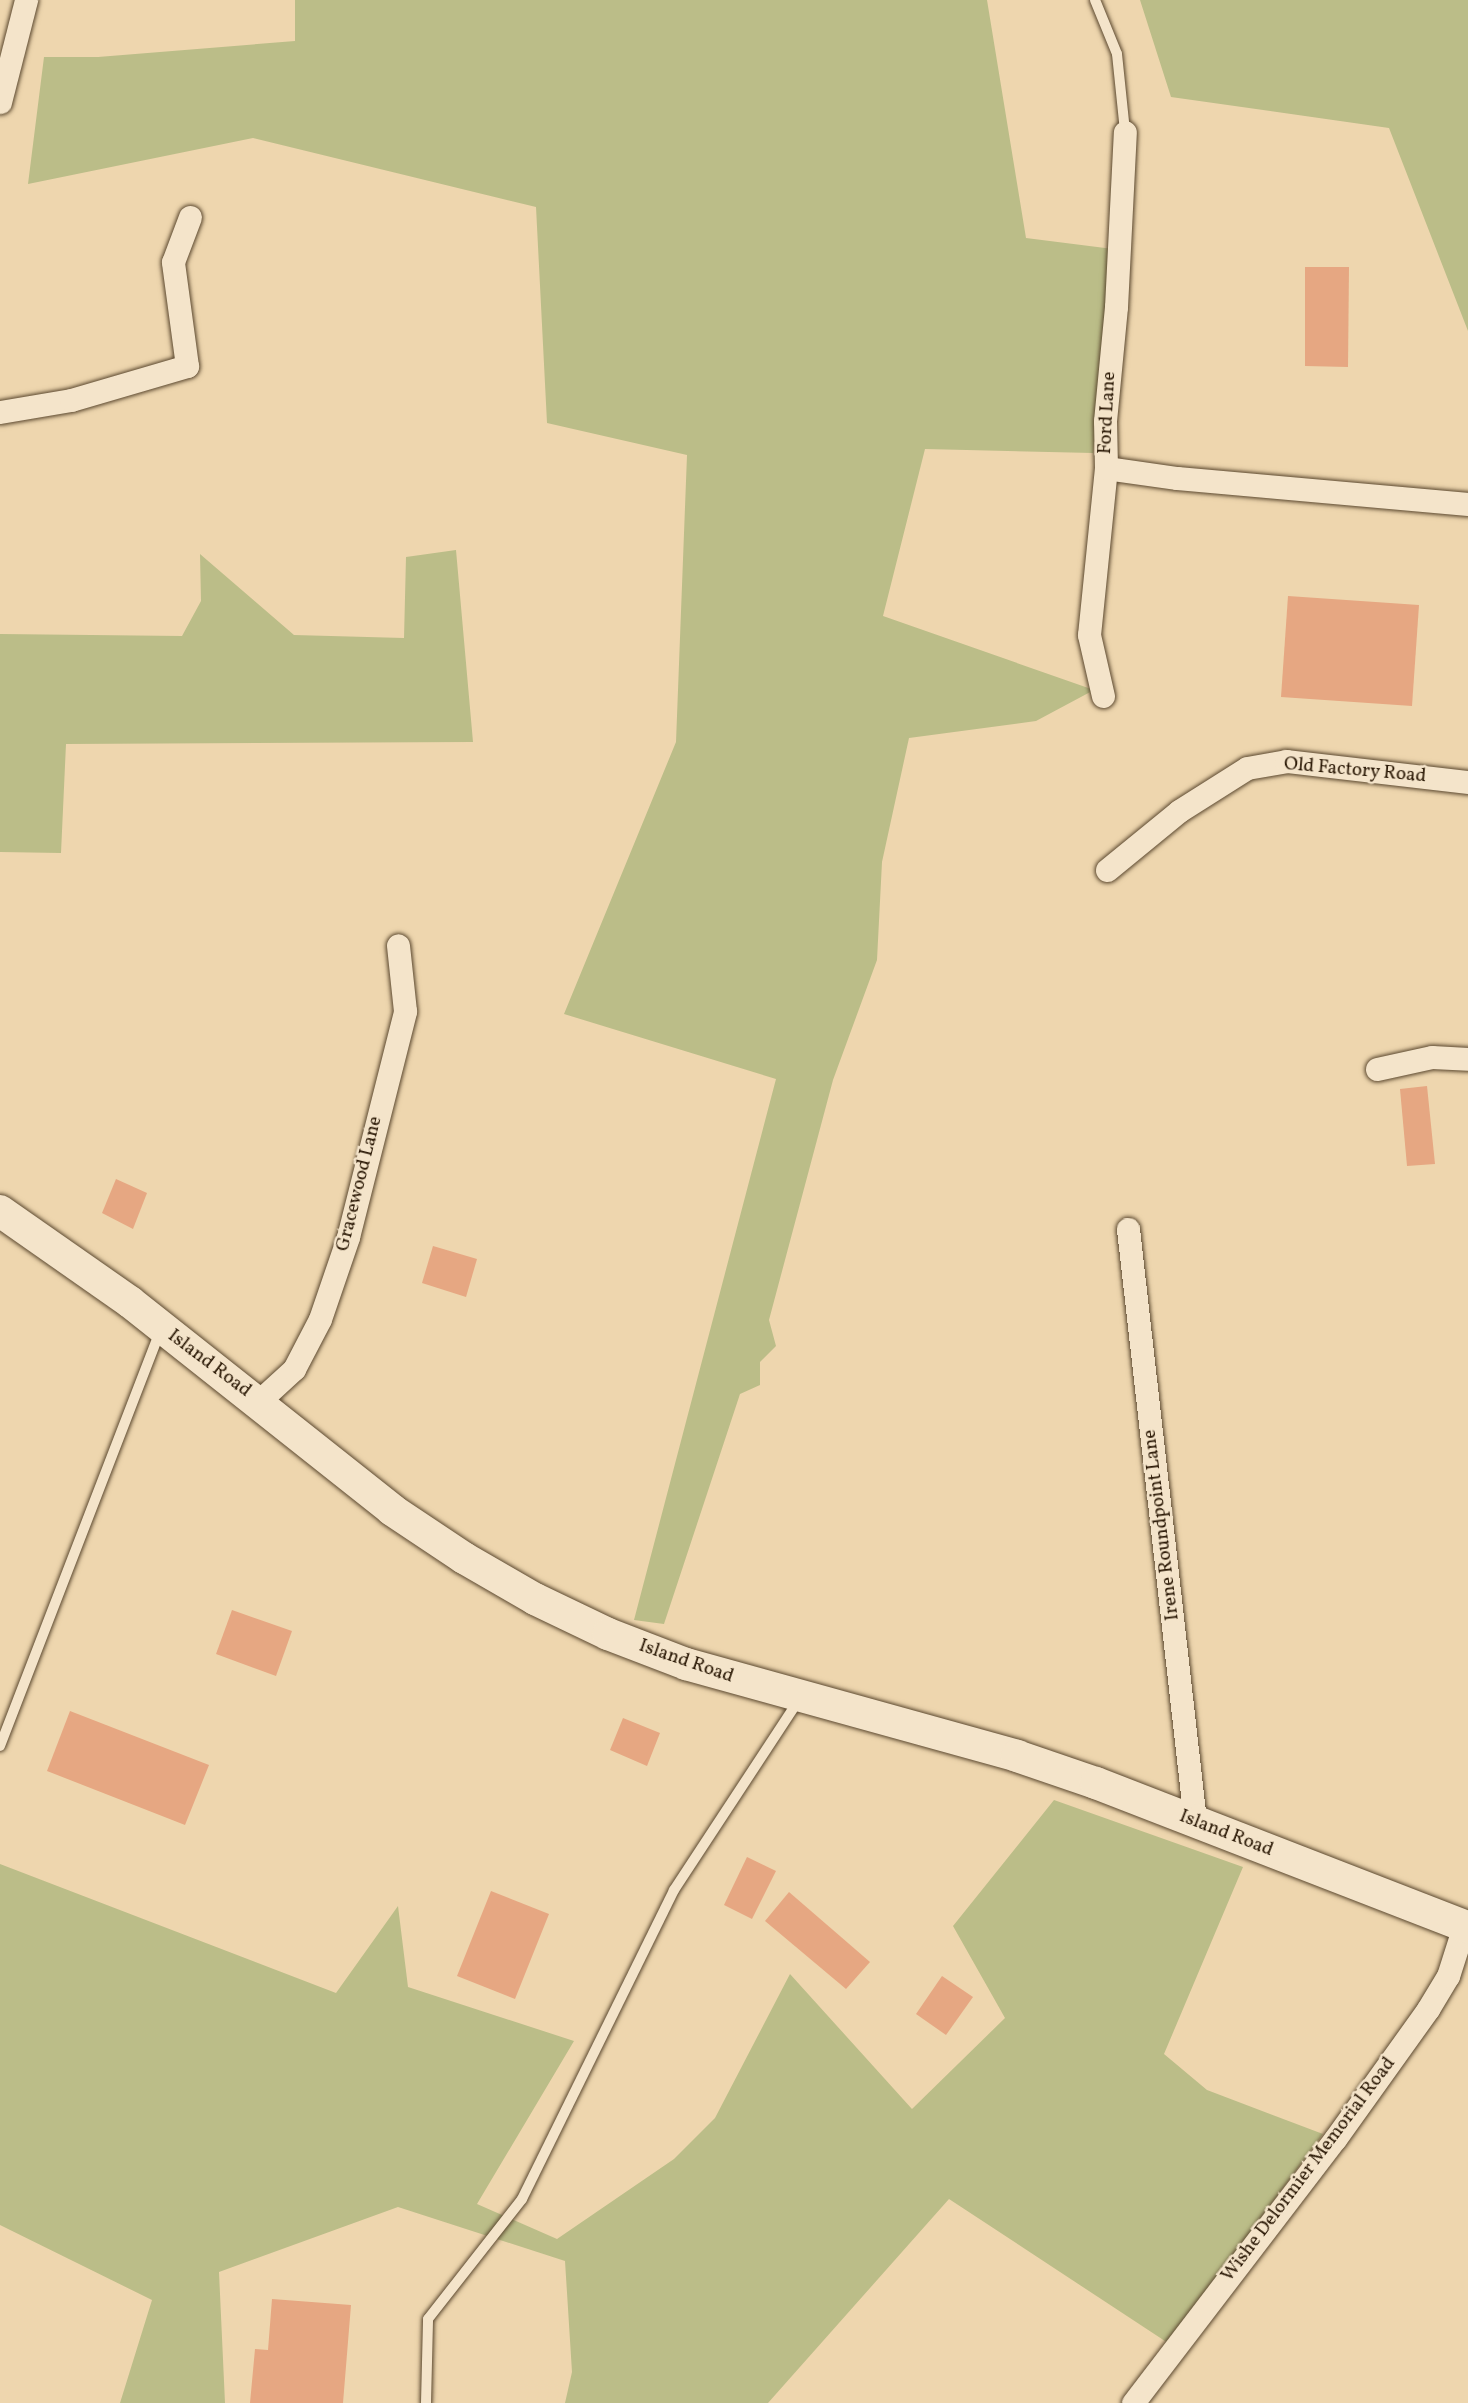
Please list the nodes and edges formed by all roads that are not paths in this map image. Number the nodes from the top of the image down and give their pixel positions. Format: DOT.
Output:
graph roads {
  1 [pos="26,0"];
  2 [pos="1095,0"];
  3 [pos="0,102"];
  4 [pos="1125,132"];
  5 [pos="190,217"];
  6 [pos="0,412"];
  7 [pos="1106,468"];
  8 [pos="1468,504"];
  9 [pos="1103,696"];
  10 [pos="1468,782"];
  11 [pos="1107,870"];
  12 [pos="398,946"];
  13 [pos="1468,1059"];
  14 [pos="1377,1069"];
  15 [pos="0,1211"];
  16 [pos="1128,1229"];
  17 [pos="161,1328"];
  18 [pos="258,1402"];
  19 [pos="801,1698"];
  20 [pos="0,1746"];
  21 [pos="1195,1821"];
  22 [pos="1466,1926"];
  23 [pos="426,2403"];
  24 [pos="1133,2403"];
  1 -- 3 [label="street"];
  2 -- 4 [label="lane, Ford Lane"];
  4 -- 7 [label="street, Ford Lane"];
  5 -- 6 [label="street"];
  7 -- 8 [label="street, Ford Lane"];
  7 -- 9 [label="street"];
  10 -- 11 [label="street, Old Factory Road"];
  12 -- 18 [label="street, Gracewood Lane"];
  13 -- 14 [label="street"];
  15 -- 17 [label="street, Island Road"];
  16 -- 21 [label="street, Irene Roundpoint Lane"];
  17 -- 18 [label="street, Island Road"];
  17 -- 20 [label="lane"];
  18 -- 19 [label="street, Island Road"];
  19 -- 21 [label="street, Island Road"];
  19 -- 23 [label="lane"];
  21 -- 22 [label="street, Island Road"];
  22 -- 24 [label="street, Wishe Delormier Memorial Road"];
}
